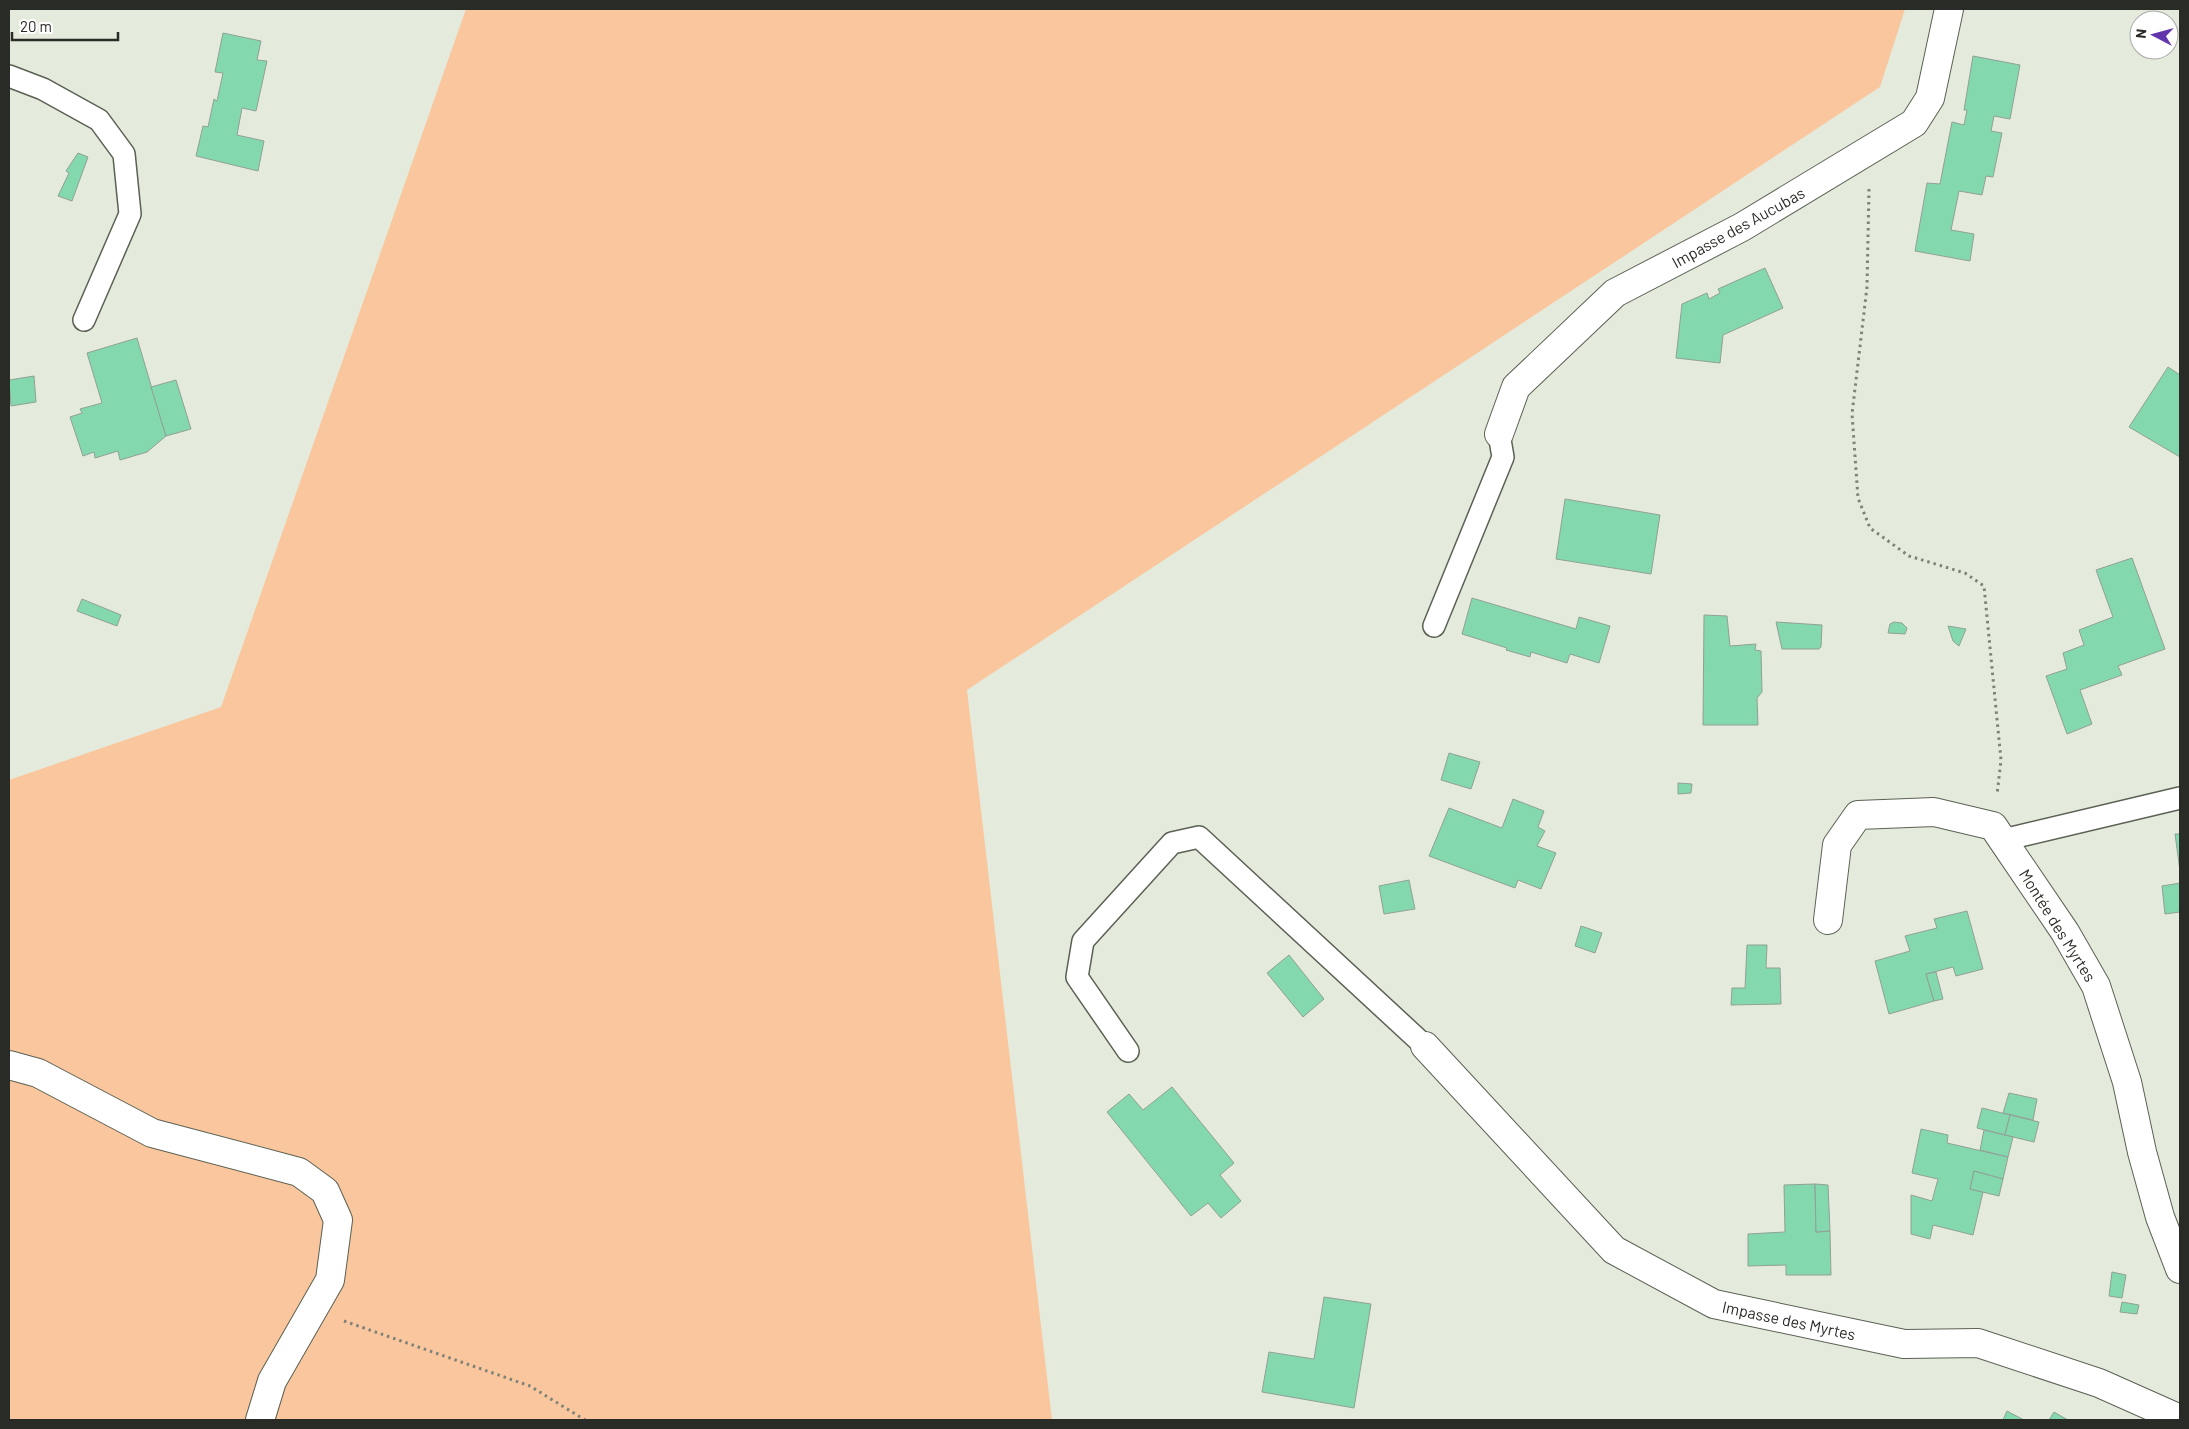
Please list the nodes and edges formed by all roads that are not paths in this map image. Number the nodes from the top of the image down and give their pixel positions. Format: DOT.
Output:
graph roads {
  1 [pos="1949,9"];
  2 [pos="9,76"];
  3 [pos="84,320"];
  4 [pos="1499,434"];
  5 [pos="1434,626"];
  6 [pos="2180,798"];
  7 [pos="1998,833"];
  8 [pos="1828,920"];
  9 [pos="1425,1046"];
  10 [pos="1128,1051"];
  11 [pos="9,1065"];
  12 [pos="2180,1269"];
  13 [pos="2180,1419"];
  14 [pos="260,1420"];
  1 -- 4 [label="street, Impasse des Aucubas"];
  2 -- 3 [label="lane"];
  4 -- 5 [label="lane"];
  6 -- 7 [label="lane"];
  7 -- 8 [label="street"];
  7 -- 12 [label="street, Montée des Myrtes"];
  9 -- 10 [label="lane"];
  9 -- 13 [label="street, Impasse des Myrtes"];
  11 -- 14 [label="street"];
}
